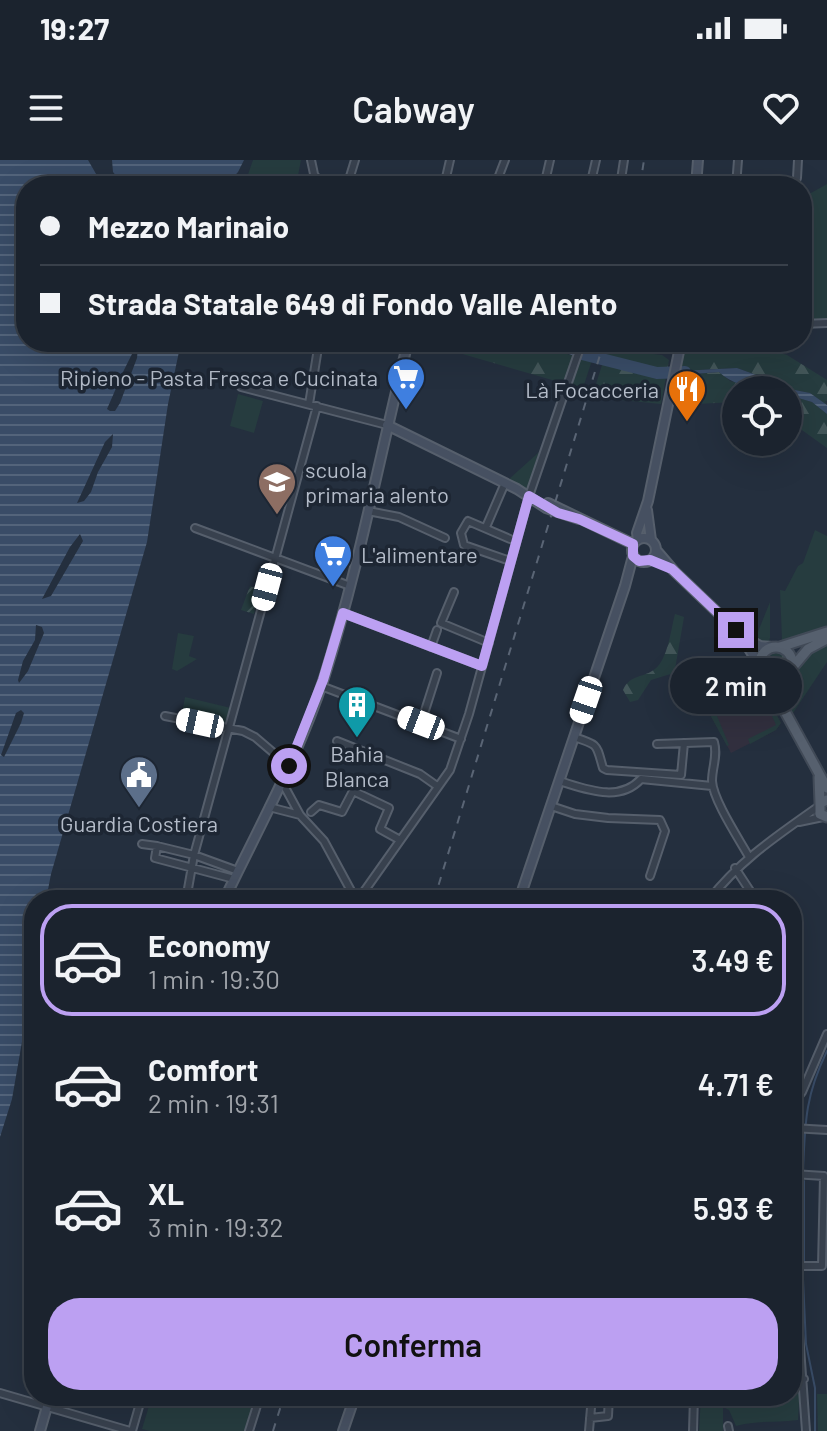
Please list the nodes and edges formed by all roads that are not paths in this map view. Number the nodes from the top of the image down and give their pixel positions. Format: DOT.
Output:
graph roads {
  1 [pos="317,352"];
  2 [pos="405,352"];
  3 [pos="579,352"];
  4 [pos="679,352"];
  5 [pos="241,387"];
  6 [pos="308,404"];
  7 [pos="317,406"];
  8 [pos="387,425"];
  9 [pos="505,483"];
  10 [pos="534,498"];
  11 [pos="648,501"];
  12 [pos="368,511"];
  13 [pos="486,527"];
  14 [pos="195,528"];
  15 [pos="445,538"];
  16 [pos="510,539"];
  17 [pos="635,542"];
  18 [pos="654,545"];
  19 [pos="633,556"];
  20 [pos="276,557"];
  21 [pos="649,560"];
  22 [pos="510,561"];
  23 [pos="672,569"];
  24 [pos="350,586"];
  25 [pos="625,586"];
  26 [pos="454,592"];
  27 [pos="343,613"];
  28 [pos="437,630"];
  29 [pos="827,632"];
  30 [pos="740,634"];
  31 [pos="827,639"];
  32 [pos="489,643"];
  33 [pos="431,647"];
  34 [pos="777,647"];
  35 [pos="482,666"];
  36 [pos="763,671"];
  37 [pos="791,671"];
  38 [pos="437,673"];
  39 [pos="321,686"];
  40 [pos="165,716"];
  41 [pos="788,719"];
  42 [pos="421,723"];
  43 [pos="230,728"];
  44 [pos="574,737"];
  45 [pos="461,739"];
  46 [pos="337,741"];
  47 [pos="684,743"];
  48 [pos="657,744"];
  49 [pos="289,766"];
  50 [pos="817,770"];
  51 [pos="559,781"];
  52 [pos="282,782"];
  53 [pos="437,786"];
  54 [pos="712,786"];
  55 [pos="827,788"];
  56 [pos="822,803"];
  57 [pos="551,806"];
  58 [pos="269,807"];
  59 [pos="311,812"];
  60 [pos="300,815"];
  61 [pos="826,817"];
  62 [pos="795,823"];
  63 [pos="400,840"];
  64 [pos="142,844"];
  65 [pos="157,846"];
  66 [pos="194,855"];
  67 [pos="749,857"];
  68 [pos="192,867"];
  69 [pos="735,868"];
  70 [pos="236,875"];
  71 [pos="650,876"];
  72 [pos="188,890"];
  73 [pos="229,890"];
  74 [pos="351,890"];
  75 [pos="364,890"];
  76 [pos="522,890"];
  77 [pos="717,890"];
  78 [pos="749,890"];
  79 [pos="827,1034"];
  80 [pos="802,1092"];
  81 [pos="802,1128"];
  82 [pos="827,1130"];
  83 [pos="802,1175"];
  84 [pos="802,1266"];
  85 [pos="802,1360"];
  86 [pos="804,1379"];
  87 [pos="0,1393"];
  88 [pos="24,1400"];
  89 [pos="47,1406"];
  90 [pos="139,1406"];
  91 [pos="257,1406"];
  92 [pos="352,1406"];
  93 [pos="591,1406"];
  94 [pos="608,1406"];
  95 [pos="694,1406"];
  96 [pos="590,1418"];
  97 [pos="40,1431"];
  98 [pos="131,1431"];
  99 [pos="249,1431"];
  100 [pos="343,1431"];
  101 [pos="589,1431"];
  102 [pos="693,1431"];
  103 [pos="806,1431"];
  1 -- 6 [label="street"];
  2 -- 8 [label="main road"];
  3 -- 10 [label="street"];
  4 -- 11 [label="main road"];
  5 -- 6 [label="street"];
  6 -- 7 [label="street"];
  7 -- 8 [label="street"];
  7 -- 20 [label="street"];
  8 -- 9 [label="main road"];
  8 -- 12 [label="main road"];
  9 -- 10 [label="main road"];
  9 -- 13 [label="street"];
  10 -- 17 [label="main road"];
  10 -- 22 [label="street"];
  11 -- 17 [label="main road"];
  11 -- 18 [label="main road"];
  12 -- 15 [label="street"];
  12 -- 24 [label="main road"];
  13 -- 16 [label="street"];
  13 -- 22 [label="street"];
  14 -- 20 [label="street"];
  17 -- 18 [label="main road"];
  17 -- 19 [label="main road"];
  18 -- 21 [label="main road"];
  18 -- 23 [label="main road"];
  19 -- 21 [label="main road"];
  19 -- 25 [label="main road"];
  20 -- 24 [label="street"];
  20 -- 43 [label="street"];
  21 -- 23 [label="main road"];
  21 -- 25 [label="main road"];
  22 -- 32 [label="street"];
  23 -- 30 [label="main road"];
  24 -- 27 [label="main road"];
  25 -- 44 [label="main road"];
  26 -- 32 [label="street"];
  27 -- 33 [label="street"];
  27 -- 39 [label="main road"];
  28 -- 33 [label="street"];
  29 -- 34 [label="main road"];
  30 -- 34 [label="main road"];
  30 -- 36 [label="main road"];
  31 -- 37 [label="main road"];
  32 -- 35 [label="street"];
  33 -- 35 [label="street"];
  34 -- 36 [label="main road"];
  34 -- 37 [label="main road"];
  35 -- 45 [label="street"];
  36 -- 37 [label="main road"];
  36 -- 41 [label="main road"];
  37 -- 41 [label="main road"];
  38 -- 42 [label="street"];
  39 -- 42 [label="street"];
  39 -- 49 [label="main road"];
  40 -- 43 [label="street"];
  41 -- 50 [label="main road"];
  42 -- 45 [label="street"];
  43 -- 49 [label="street"];
  43 -- 66 [label="street"];
  44 -- 47 [label="street"];
  44 -- 51 [label="main road"];
  45 -- 53 [label="street"];
  46 -- 53 [label="street"];
  47 -- 48 [label="street"];
  47 -- 54 [label="street"];
  49 -- 52 [label="main road"];
  50 -- 55 [label="main road"];
  50 -- 56 [label="main road"];
  51 -- 54 [label="street"];
  51 -- 57 [label="main road"];
  52 -- 58 [label="main road"];
  52 -- 60 [label="street"];
  53 -- 63 [label="street"];
  54 -- 67 [label="street"];
  56 -- 61 [label="main road"];
  56 -- 62 [label="street"];
  57 -- 71 [label="street"];
  57 -- 76 [label="main road"];
  58 -- 60 [label="street"];
  58 -- 70 [label="main road"];
  59 -- 63 [label="street"];
  60 -- 74 [label="street"];
  61 -- 62 [label="street"];
  62 -- 67 [label="street"];
  63 -- 75 [label="street"];
  64 -- 65 [label="street"];
  65 -- 66 [label="street"];
  65 -- 68 [label="street"];
  66 -- 68 [label="street"];
  66 -- 70 [label="street"];
  67 -- 69 [label="street"];
  68 -- 70 [label="street"];
  68 -- 72 [label="street"];
  69 -- 77 [label="street"];
  69 -- 78 [label="street"];
  70 -- 73 [label="main road"];
  79 -- 80 [label="street"];
  81 -- 82 [label="street"];
  83 -- 84 [label="street"];
  85 -- 86 [label="street"];
  86 -- 103 [label="street"];
  87 -- 88 [label="street"];
  89 -- 97 [label="main road"];
  89 -- 98 [label="street"];
  90 -- 98 [label="street"];
  91 -- 99 [label="street"];
  92 -- 100 [label="main road"];
  93 -- 96 [label="street"];
  94 -- 96 [label="street"];
  95 -- 102 [label="street"];
  96 -- 101 [label="street"];
}
